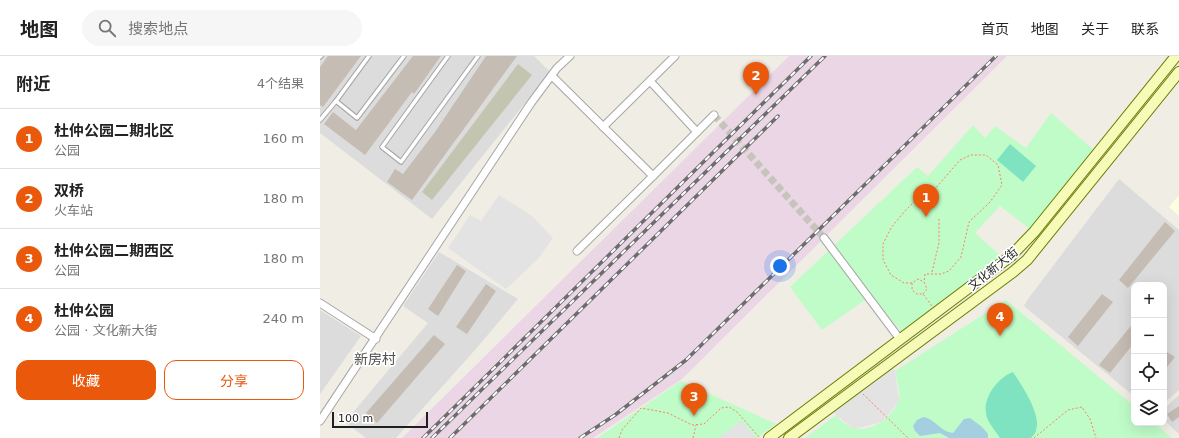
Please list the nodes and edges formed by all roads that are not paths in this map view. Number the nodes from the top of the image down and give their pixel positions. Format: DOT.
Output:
graph roads {
  1 [pos="369,56"];
  2 [pos="404,56"];
  3 [pos="448,56"];
  4 [pos="478,56"];
  5 [pos="570,56"];
  6 [pos="675,56"];
  7 [pos="1176,56"];
  8 [pos="1179,72"];
  9 [pos="552,76"];
  10 [pos="650,80"];
  11 [pos="336,102"];
  12 [pos="714,115"];
  13 [pos="320,120"];
  14 [pos="602,127"];
  15 [pos="697,132"];
  16 [pos="653,176"];
  17 [pos="824,238"];
  18 [pos="577,251"];
  19 [pos="320,303"];
  20 [pos="899,338"];
  21 [pos="376,339"];
  22 [pos="320,421"];
  23 [pos="769,438"];
  24 [pos="790,438"];
  1 -- 11 [label="lane"];
  2 -- 11 [label="lane"];
  3 -- 4 [label="lane"];
  5 -- 9 [label="street"];
  6 -- 10 [label="street"];
  7 -- 20 [label="street, 文化新大街"];
  8 -- 24 [label="street, 文化新大街"];
  9 -- 14 [label="street"];
  9 -- 21 [label="street"];
  10 -- 14 [label="street"];
  10 -- 15 [label="street"];
  11 -- 13 [label="lane"];
  12 -- 15 [label="street"];
  14 -- 16 [label="street"];
  15 -- 16 [label="street"];
  16 -- 18 [label="street"];
  17 -- 20 [label="street"];
  19 -- 21 [label="street"];
  20 -- 23 [label="street, 文化新大街"];
  21 -- 22 [label="street"];
}
